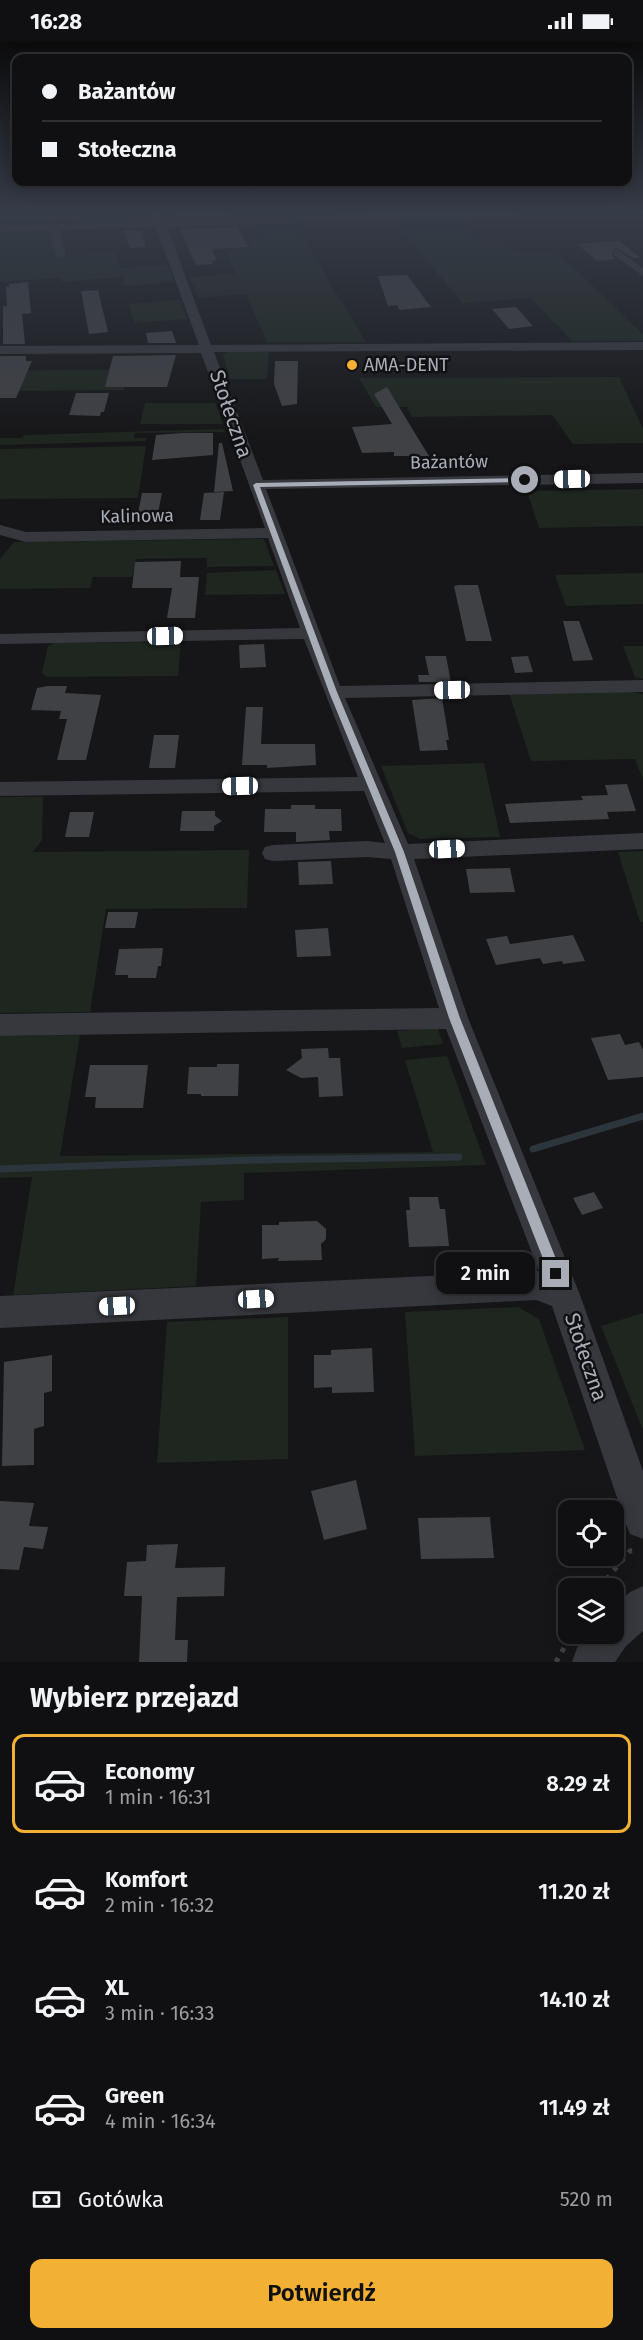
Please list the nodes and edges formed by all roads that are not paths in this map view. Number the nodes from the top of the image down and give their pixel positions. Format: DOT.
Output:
graph roads {
  1 [pos="183,288"];
  2 [pos="643,346"];
  3 [pos="208,348"];
  4 [pos="0,350"];
  5 [pos="643,478"];
  6 [pos="643,484"];
  7 [pos="257,488"];
  8 [pos="0,530"];
  9 [pos="275,533"];
  10 [pos="311,633"];
  11 [pos="0,639"];
  12 [pos="643,686"];
  13 [pos="333,692"];
  14 [pos="372,784"];
  15 [pos="0,789"];
  16 [pos="643,841"];
  17 [pos="400,852"];
  18 [pos="273,853"];
  19 [pos="455,1018"];
  20 [pos="0,1025"];
  21 [pos="564,1295"];
  22 [pos="0,1312"];
  23 [pos="641,1512"];
  24 [pos="643,1605"];
  25 [pos="624,1623"];
  26 [pos="605,1644"];
  27 [pos="591,1662"];
  1 -- 3 [label="street, Stołeczna"];
  2 -- 3 [label="street"];
  3 -- 4 [label="street"];
  3 -- 7 [label="street, Stołeczna"];
  5 -- 7 [label="street, Bażantów"];
  6 -- 7 [label="street"];
  7 -- 9 [label="street, Stołeczna"];
  8 -- 9 [label="street, Kalinowa"];
  9 -- 10 [label="street, Stołeczna"];
  10 -- 11 [label="street"];
  10 -- 13 [label="street, Stołeczna"];
  12 -- 13 [label="street"];
  13 -- 14 [label="street, Stołeczna"];
  14 -- 15 [label="street"];
  14 -- 17 [label="street, Stołeczna"];
  16 -- 17 [label="street"];
  17 -- 18 [label="street"];
  17 -- 19 [label="street, Stołeczna"];
  19 -- 20 [label="street"];
  19 -- 21 [label="street, Stołeczna"];
  21 -- 22 [label="street"];
  21 -- 23 [label="street, Stołeczna"];
  24 -- 25 [label="street"];
  26 -- 27 [label="street"];
}
